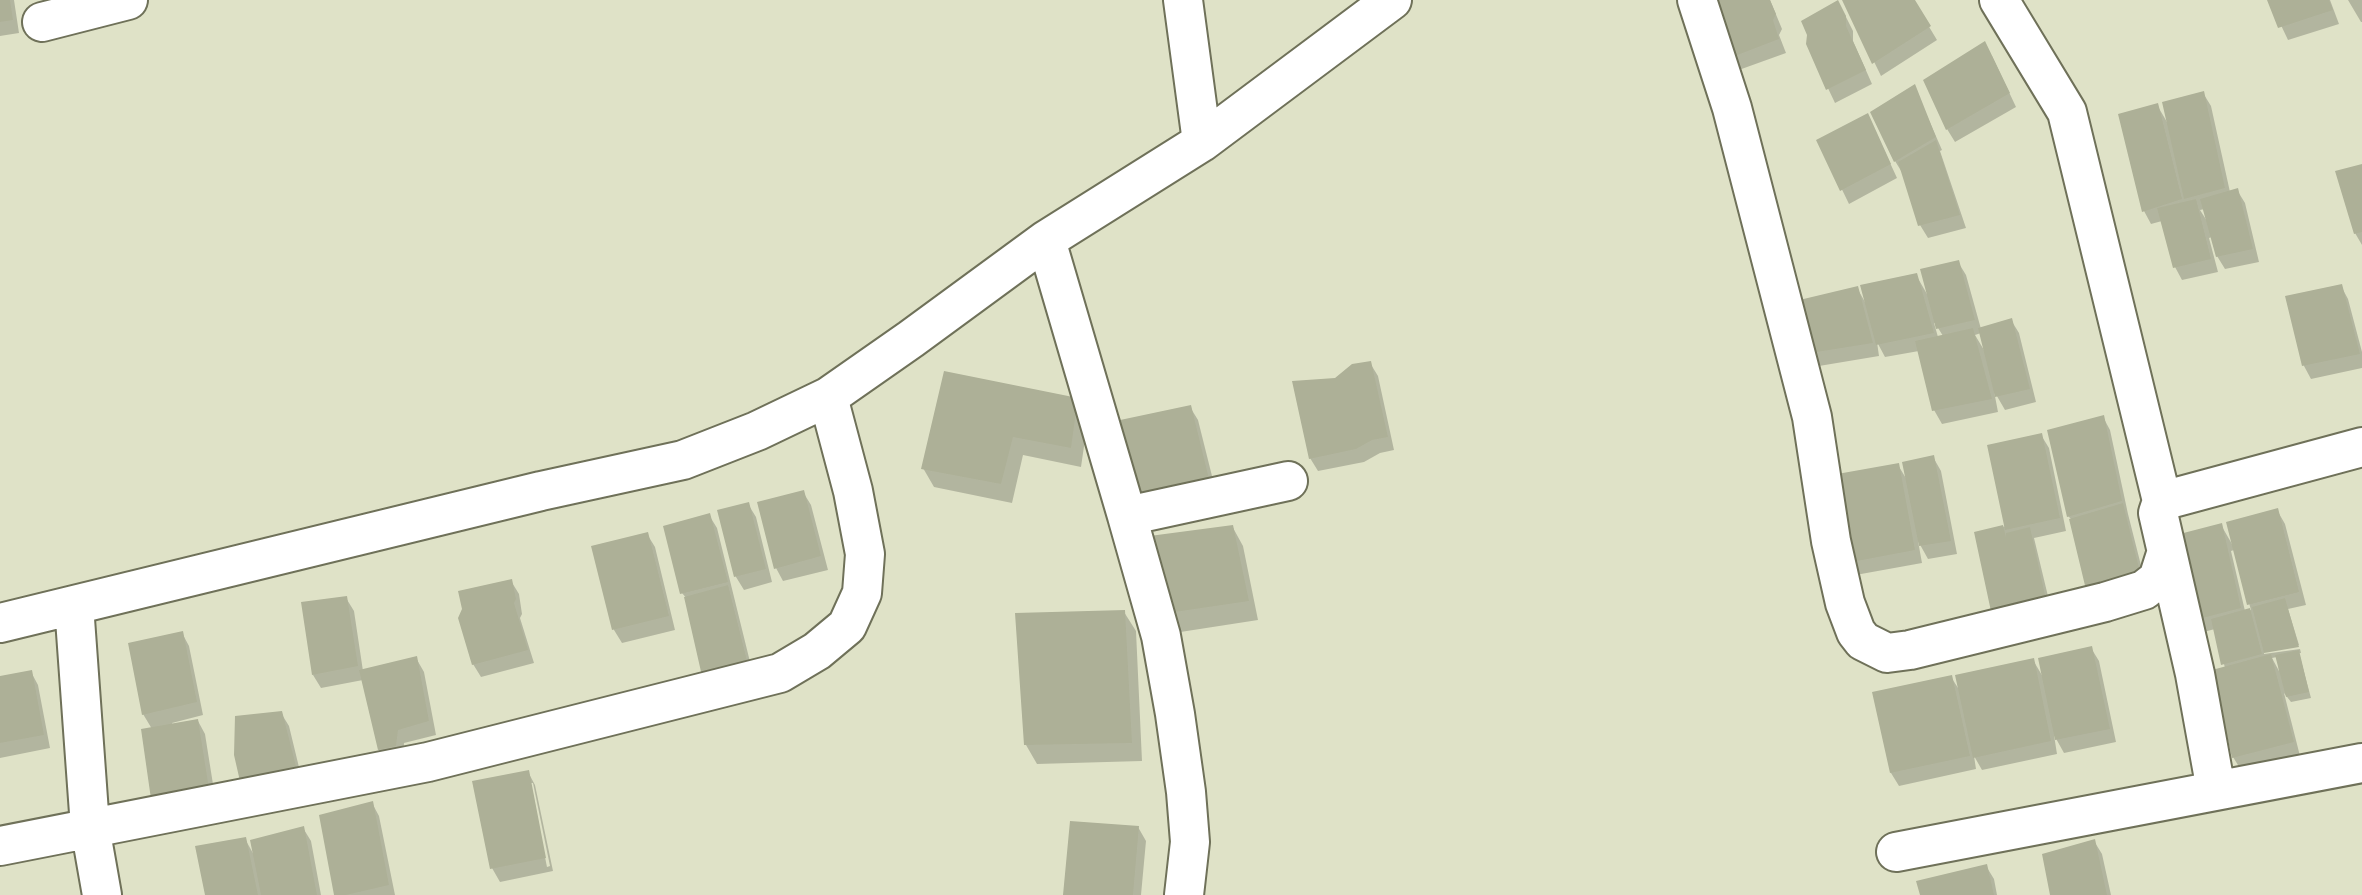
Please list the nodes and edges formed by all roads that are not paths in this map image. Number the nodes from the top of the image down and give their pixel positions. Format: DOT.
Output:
graph roads {
  1 [pos="128,0"];
  2 [pos="1183,0"];
  3 [pos="1392,0"];
  4 [pos="1697,0"];
  5 [pos="2009,4"];
  6 [pos="42,22"];
  7 [pos="1202,142"];
  8 [pos="1046,240"];
  9 [pos="828,397"];
  10 [pos="2362,447"];
  11 [pos="1288,481"];
  12 [pos="2162,500"];
  13 [pos="1126,516"];
  14 [pos="2166,554"];
  15 [pos="74,605"];
  16 [pos="0,623"];
  17 [pos="2362,763"];
  18 [pos="2216,790"];
  19 [pos="90,827"];
  20 [pos="0,846"];
  21 [pos="1896,852"];
  22 [pos="103,895"];
  23 [pos="1184,895"];
  1 -- 6 [label="street"];
  2 -- 7 [label="street"];
  3 -- 7 [label="street"];
  4 -- 14 [label="street"];
  5 -- 12 [label="street"];
  7 -- 8 [label="street"];
  8 -- 9 [label="street"];
  8 -- 13 [label="street"];
  9 -- 15 [label="street"];
  9 -- 19 [label="street"];
  10 -- 12 [label="street"];
  11 -- 13 [label="street"];
  12 -- 14 [label="street"];
  13 -- 23 [label="street"];
  14 -- 18 [label="street"];
  15 -- 16 [label="street"];
  15 -- 19 [label="street"];
  17 -- 18 [label="street"];
  18 -- 21 [label="street"];
  19 -- 20 [label="street"];
  19 -- 22 [label="street"];
}
